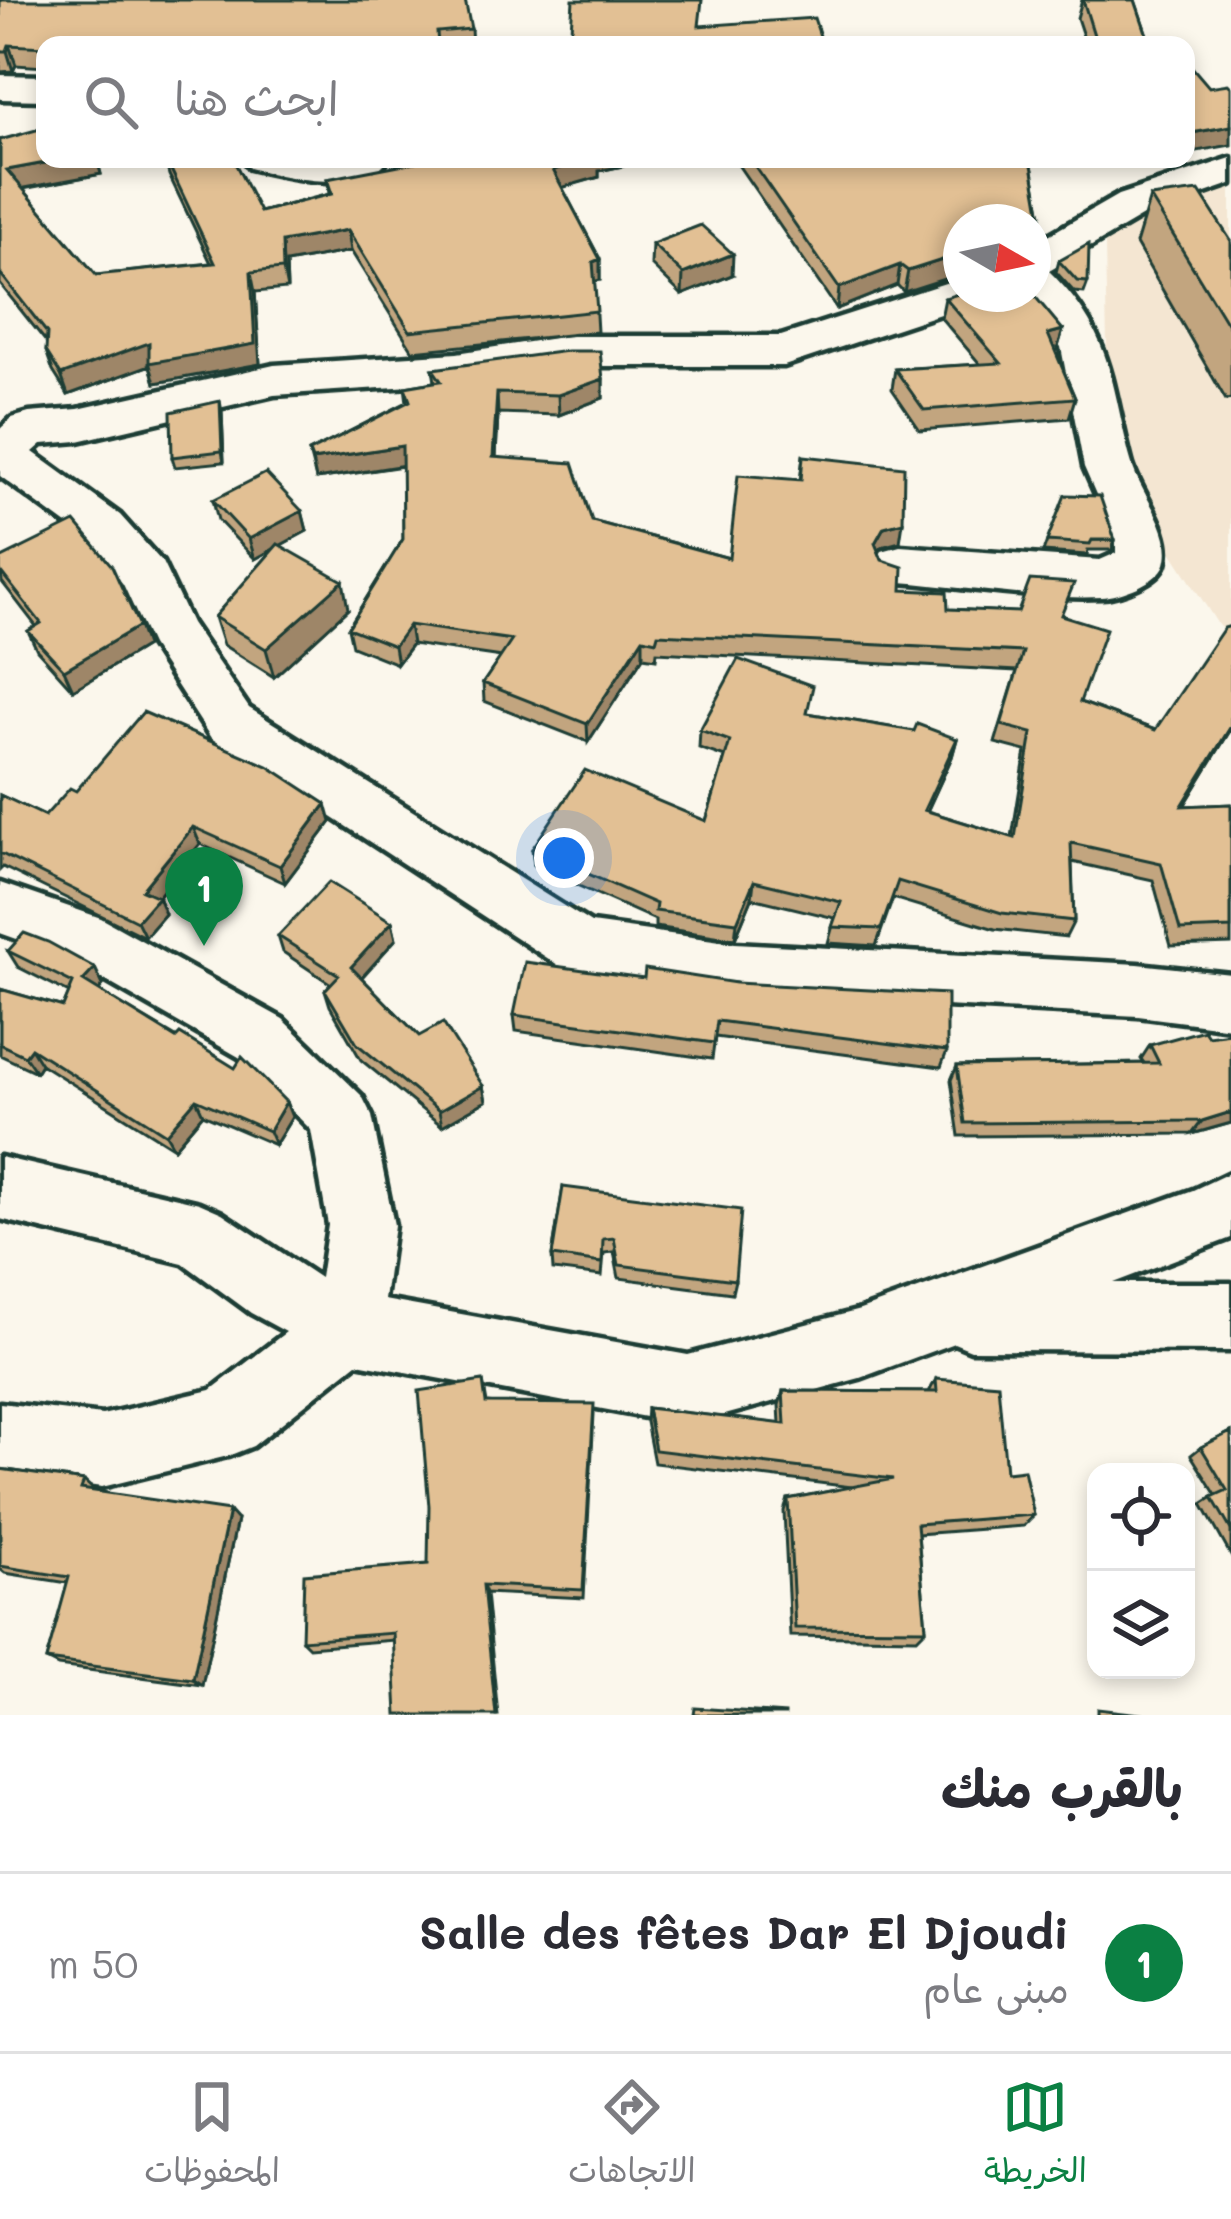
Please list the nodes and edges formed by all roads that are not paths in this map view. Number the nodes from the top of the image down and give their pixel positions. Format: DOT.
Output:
graph roads {
  1 [pos="0,87"];
  2 [pos="36,88"];
  3 [pos="1231,170"];
  4 [pos="1051,252"];
  5 [pos="943,298"];
  6 [pos="1051,298"];
  7 [pos="14,430"];
  8 [pos="900,564"];
  9 [pos="0,908"];
  10 [pos="1231,1001"];
  11 [pos="0,1188"];
  12 [pos="1231,1203"];
  13 [pos="936,1316"];
  14 [pos="1231,1317"];
  15 [pos="347,1327"];
  16 [pos="0,1438"];
  1 -- 2 [label="street"];
  3 -- 4 [label="street"];
  5 -- 7 [label="street"];
  6 -- 8 [label="street"];
  7 -- 10 [label="street"];
  9 -- 15 [label="street"];
  11 -- 15 [label="street"];
  12 -- 13 [label="street"];
  13 -- 14 [label="street"];
  13 -- 15 [label="street"];
  15 -- 16 [label="street"];
}
